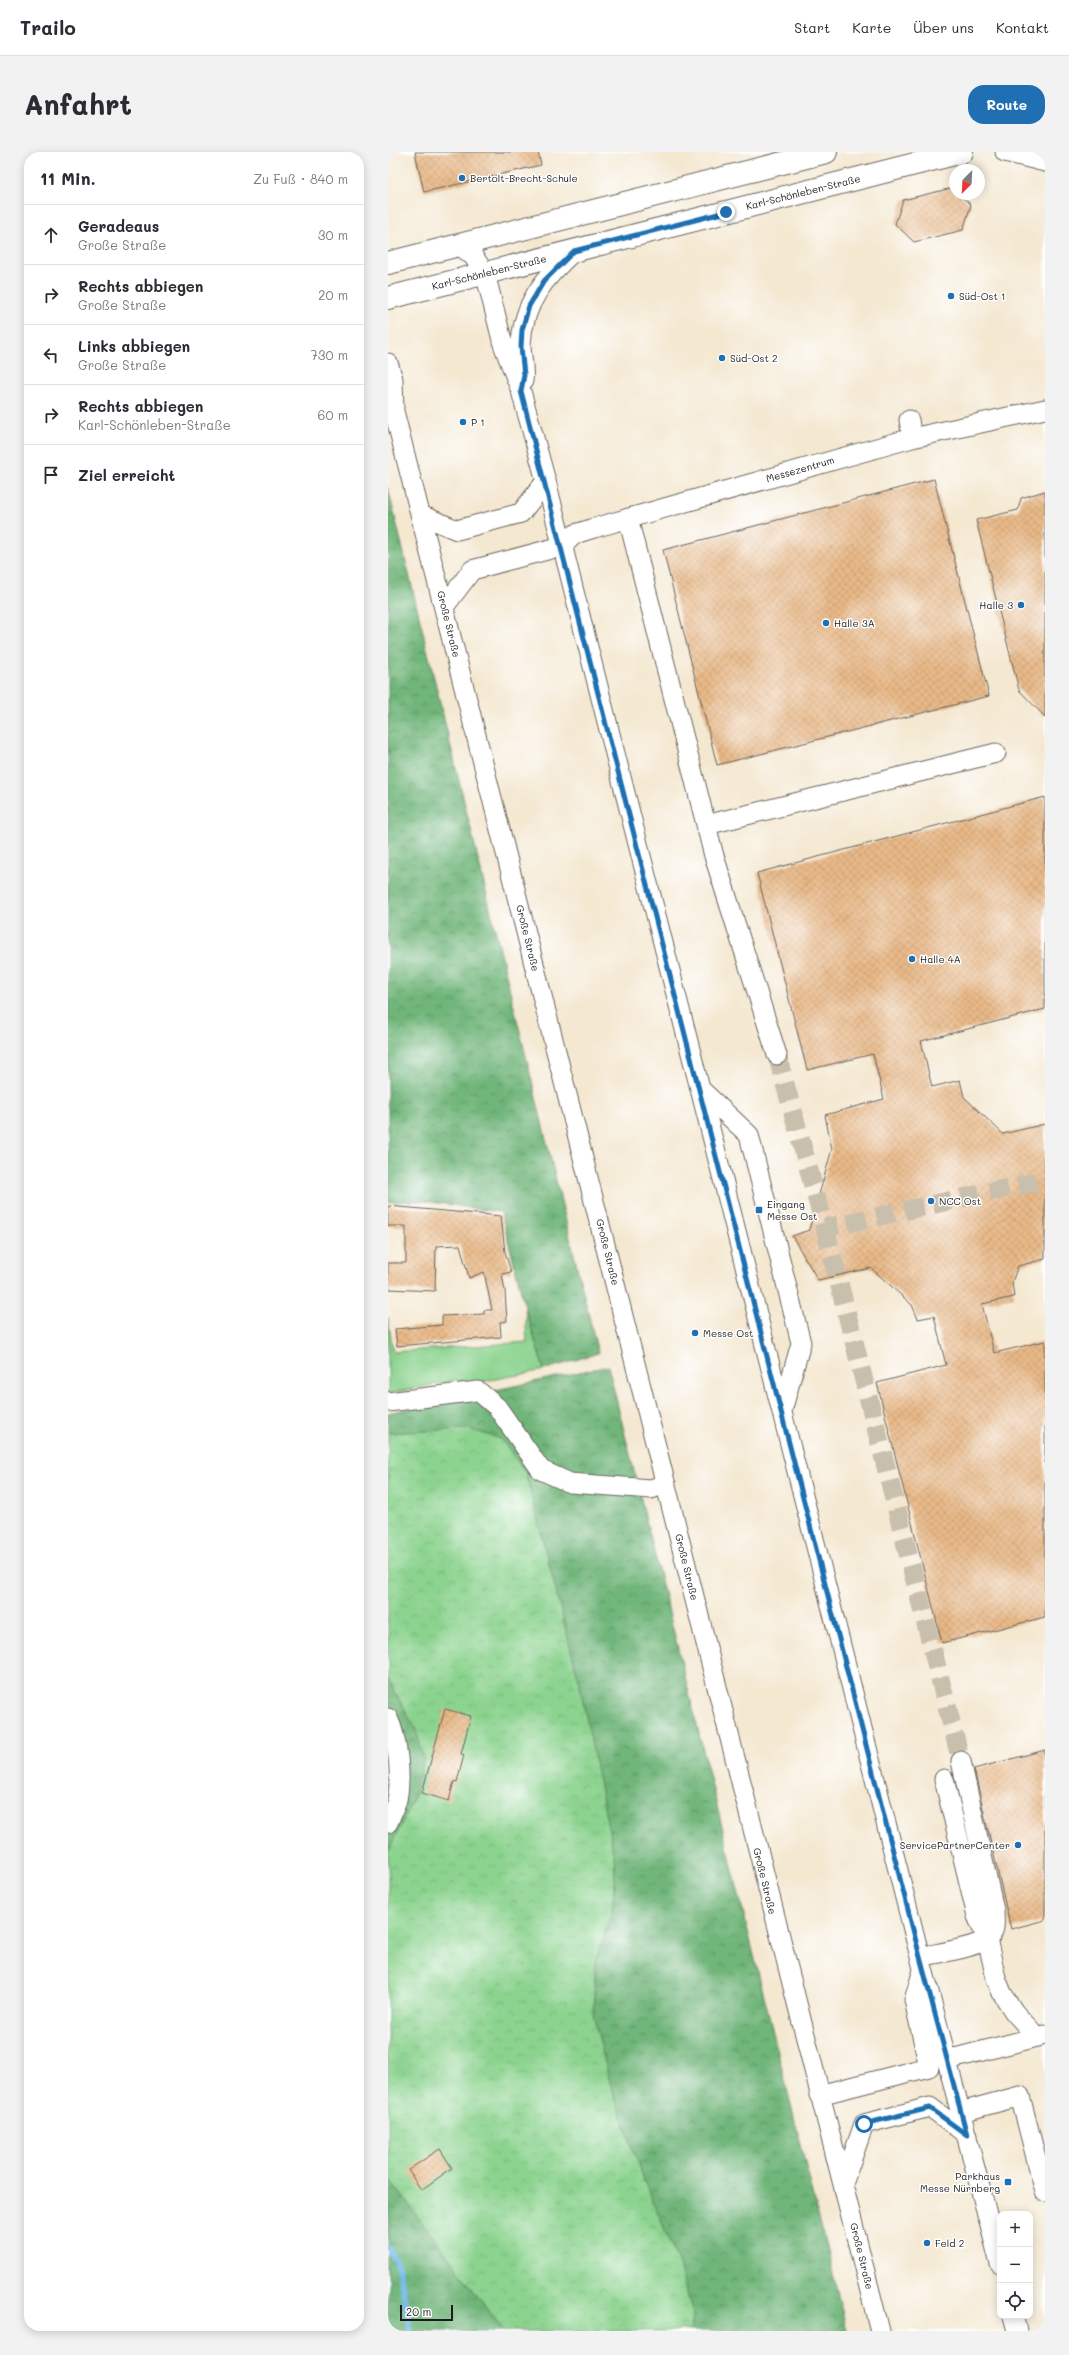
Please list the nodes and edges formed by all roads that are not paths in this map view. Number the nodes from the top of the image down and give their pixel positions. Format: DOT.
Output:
graph roads {
  1 [pos="826,152"];
  2 [pos="962,152"];
  3 [pos="1005,152"];
  4 [pos="1045,162"];
  5 [pos="459,245"];
  6 [pos="574,251"];
  7 [pos="392,264"];
  8 [pos="486,273"];
  9 [pos="388,298"];
  10 [pos="388,363"];
  11 [pos="521,391"];
  12 [pos="391,407"];
  13 [pos="1045,409"];
  14 [pos="909,420"];
  15 [pos="912,438"];
  16 [pos="546,481"];
  17 [pos="420,516"];
  18 [pos="628,518"];
  19 [pos="562,546"];
  20 [pos="444,606"];
  21 [pos="996,753"];
  22 [pos="706,824"];
  23 [pos="777,1055"];
  24 [pos="700,1089"];
  25 [pos="388,1402"];
  26 [pos="782,1412"];
  27 [pos="666,1484"];
  28 [pos="388,1718"];
  29 [pos="961,1761"];
  30 [pos="944,1779"];
  31 [pos="388,1823"];
  32 [pos="987,1939"];
  33 [pos="921,1964"];
  34 [pos="1041,2036"];
  35 [pos="947,2060"];
  36 [pos="819,2095"];
  37 [pos="961,2112"];
  38 [pos="967,2135"];
  39 [pos="844,2181"];
  40 [pos="1045,2192"];
  41 [pos="997,2252"];
  42 [pos="1014,2319"];
  43 [pos="880,2331"];
  44 [pos="1017,2331"];
  1 -- 5 [label="main road"];
  2 -- 6 [label="main road, Karl-Schönleben-Straße"];
  3 -- 4 [label="lane"];
  5 -- 7 [label="main road"];
  5 -- 8 [label="lane"];
  6 -- 8 [label="main road, Karl-Schönleben-Straße"];
  6 -- 11 [label="lane"];
  8 -- 9 [label="main road, Karl-Schönleben-Straße"];
  8 -- 11 [label="lane"];
  10 -- 12 [label="lane, Große Straße"];
  11 -- 16 [label="lane"];
  12 -- 17 [label="lane, Große Straße"];
  13 -- 15 [label="lane, Messezentrum"];
  14 -- 15 [label="lane"];
  15 -- 18 [label="lane, Messezentrum"];
  16 -- 17 [label="lane"];
  16 -- 19 [label="lane"];
  17 -- 20 [label="lane, Große Straße"];
  18 -- 19 [label="lane, Messezentrum"];
  18 -- 22 [label="lane"];
  19 -- 20 [label="lane"];
  19 -- 24 [label="lane"];
  20 -- 27 [label="lane, Große Straße"];
  21 -- 22 [label="lane"];
  22 -- 23 [label="lane"];
  24 -- 26 [label="lane"];
  24 -- 26 [label="lane"];
  25 -- 27 [label="lane"];
  26 -- 33 [label="lane"];
  27 -- 36 [label="lane, Große Straße"];
  28 -- 31 [label="lane"];
  29 -- 32 [label="lane"];
  30 -- 32 [label="lane"];
  32 -- 33 [label="lane"];
  32 -- 34 [label="lane"];
  33 -- 35 [label="lane"];
  33 -- 36 [label="lane"];
  34 -- 35 [label="lane"];
  35 -- 37 [label="lane"];
  36 -- 39 [label="lane, Große Straße"];
  37 -- 38 [label="lane"];
  37 -- 40 [label="lane"];
  38 -- 39 [label="lane"];
  38 -- 41 [label="lane"];
  39 -- 43 [label="lane, Große Straße"];
  42 -- 44 [label="lane"];
}
